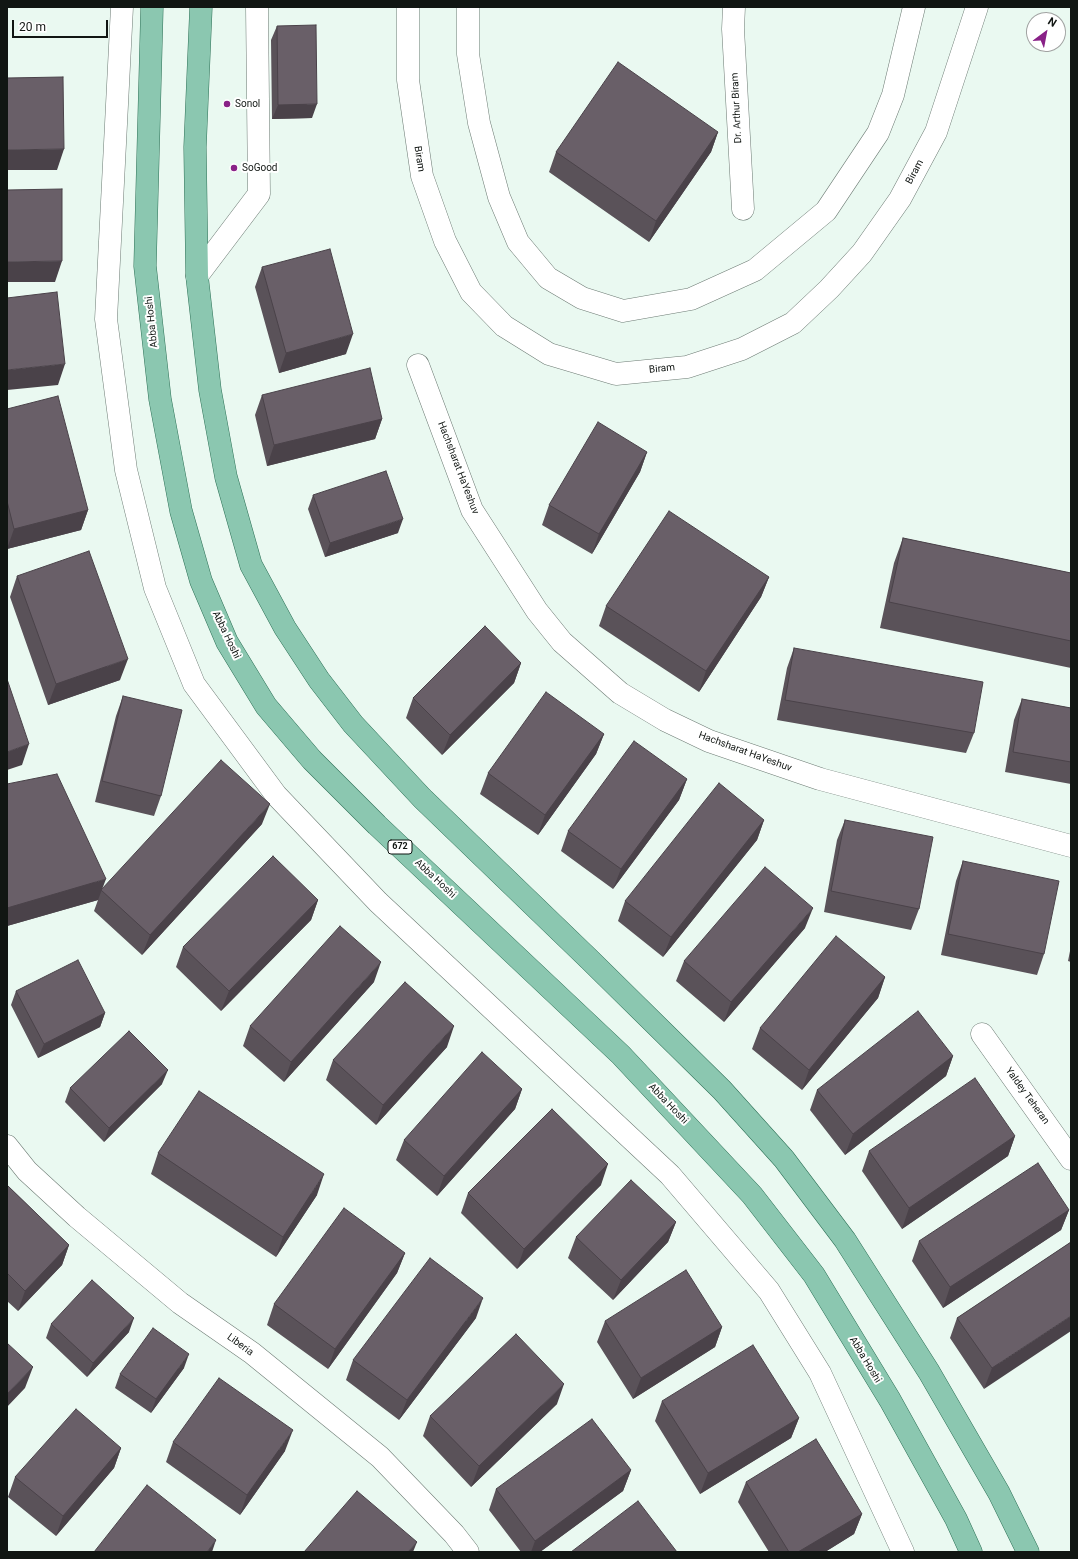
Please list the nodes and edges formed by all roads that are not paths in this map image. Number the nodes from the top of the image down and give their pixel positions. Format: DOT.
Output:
graph roads {
  1 [pos="122,7"];
  2 [pos="152,7"];
  3 [pos="201,7"];
  4 [pos="257,7"];
  5 [pos="408,7"];
  6 [pos="468,7"];
  7 [pos="734,7"];
  8 [pos="914,7"];
  9 [pos="977,7"];
  10 [pos="743,208"];
  11 [pos="197,276"];
  12 [pos="418,365"];
  13 [pos="1071,846"];
  14 [pos="982,1034"];
  15 [pos="7,1146"];
  16 [pos="1071,1159"];
  17 [pos="468,1552"];
  18 [pos="903,1552"];
  19 [pos="971,1552"];
  20 [pos="1028,1552"];
  1 -- 18 [label="street"];
  2 -- 19 [label="main road, Abba Hoshi / 672"];
  3 -- 11 [label="main road"];
  4 -- 11 [label="street"];
  5 -- 9 [label="street, Biram"];
  6 -- 8 [label="street"];
  7 -- 10 [label="street, Dr. Arthur Biram"];
  11 -- 20 [label="main road"];
  12 -- 13 [label="street, Hachsharat HaYeshuv"];
  14 -- 16 [label="street, Yaldey Teheran"];
  15 -- 17 [label="street, Liberia"];
}
